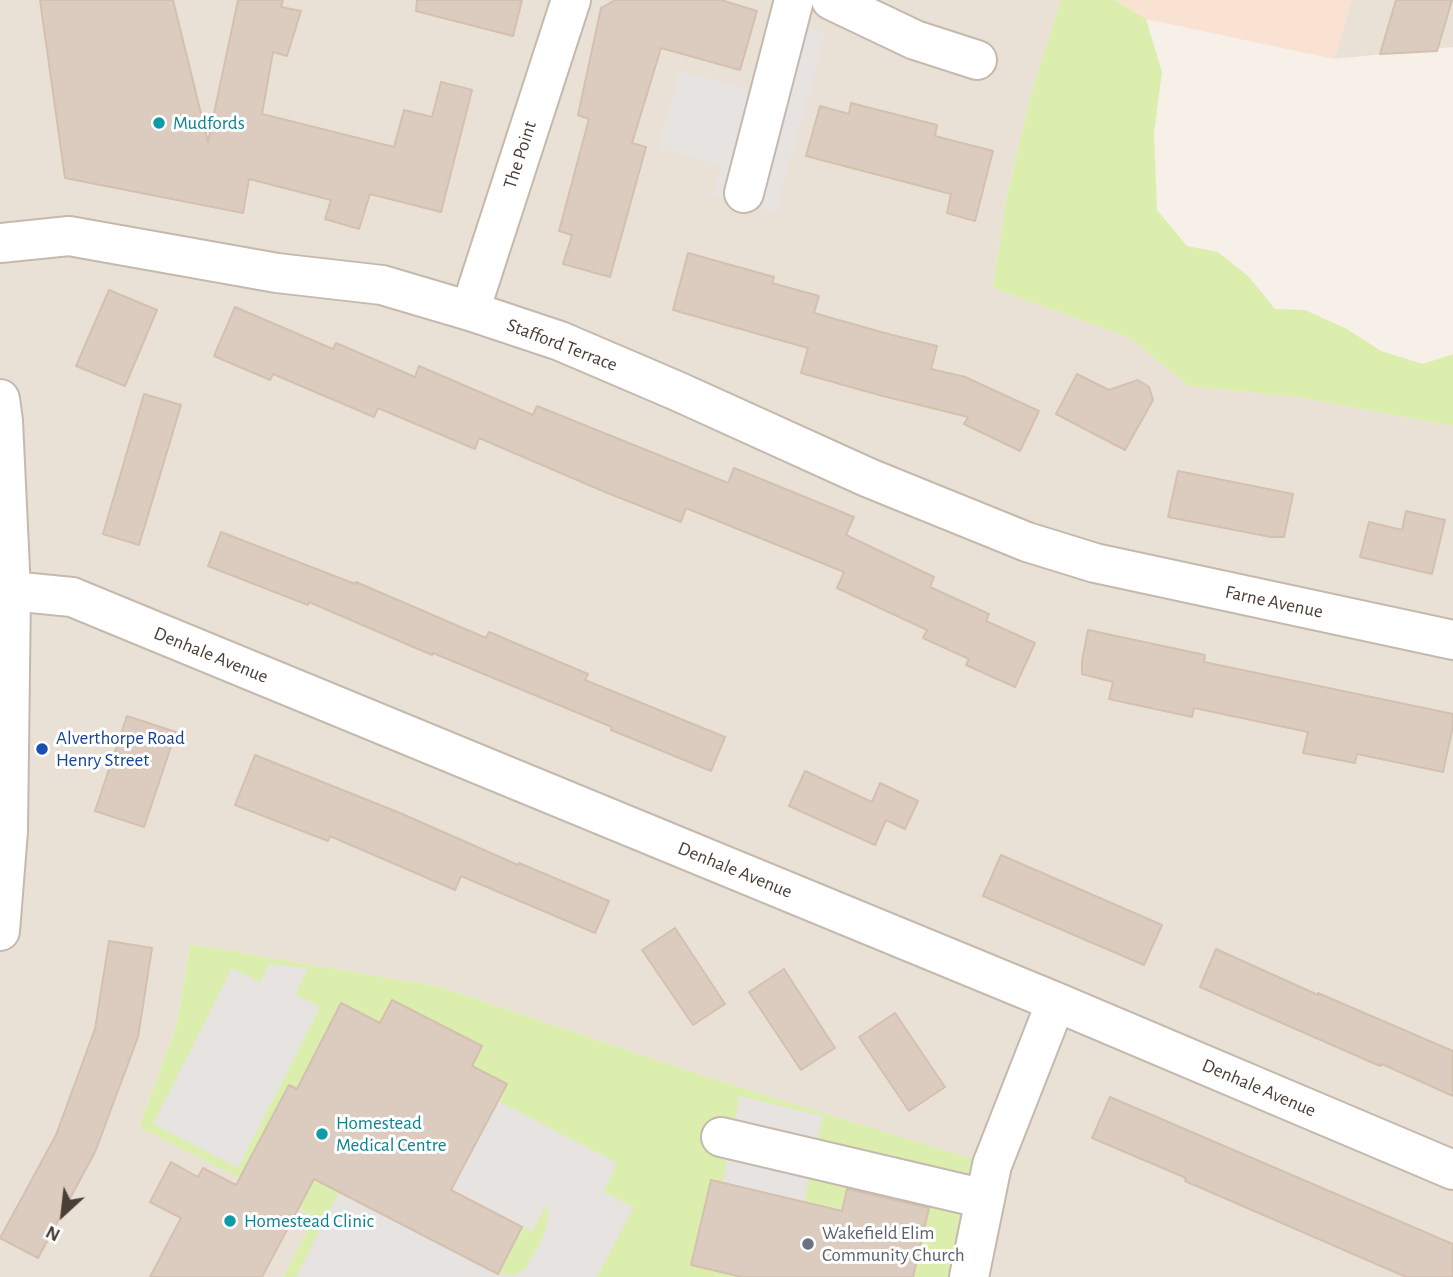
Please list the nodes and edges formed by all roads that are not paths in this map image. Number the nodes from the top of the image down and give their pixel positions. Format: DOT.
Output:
graph roads {
  1 [pos="570,0"];
  2 [pos="794,0"];
  3 [pos="831,0"];
  4 [pos="977,60"];
  5 [pos="744,194"];
  6 [pos="0,243"];
  7 [pos="470,311"];
  8 [pos="0,399"];
  9 [pos="1095,563"];
  10 [pos="11,591"];
  11 [pos="1453,640"];
  12 [pos="5,711"];
  13 [pos="0,931"];
  14 [pos="1056,1002"];
  15 [pos="721,1137"];
  16 [pos="1453,1170"];
  17 [pos="985,1199"];
  18 [pos="970,1277"];
  1 -- 7 [label="street, The Point"];
  2 -- 5 [label="street"];
  3 -- 4 [label="street"];
  6 -- 7 [label="street, Stafford Terrace"];
  7 -- 9 [label="street, Stafford Terrace"];
  8 -- 10 [label="street"];
  9 -- 11 [label="street, Farne Avenue"];
  10 -- 12 [label="street"];
  10 -- 14 [label="street, Denhale Avenue"];
  12 -- 13 [label="street"];
  14 -- 16 [label="street, Denhale Avenue"];
  14 -- 17 [label="street"];
  15 -- 17 [label="street"];
  17 -- 18 [label="street"];
}
